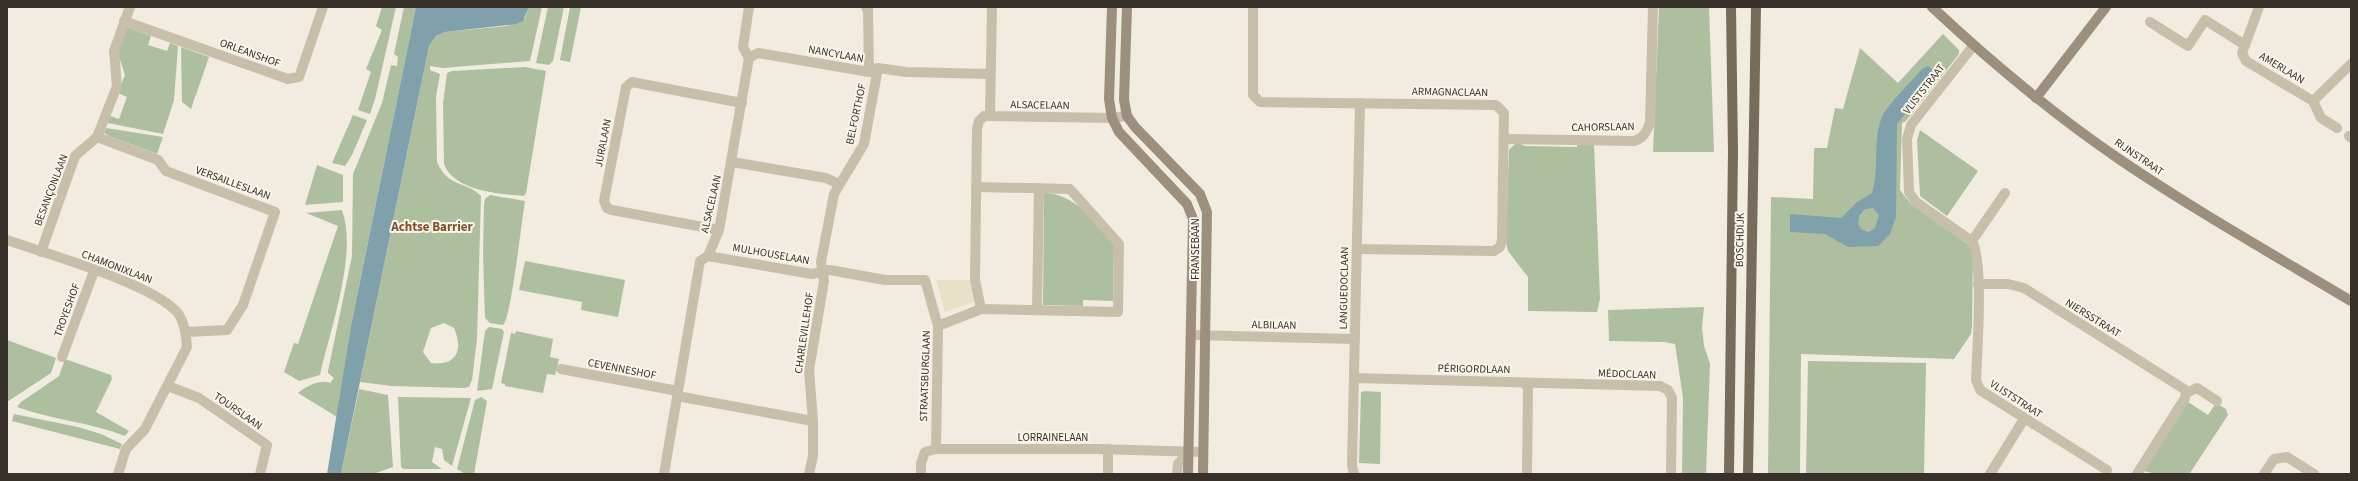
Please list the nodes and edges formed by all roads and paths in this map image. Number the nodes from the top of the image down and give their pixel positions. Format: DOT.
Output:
graph roads {
  1 [pos="130,7"];
  2 [pos="323,7"];
  3 [pos="749,7"];
  4 [pos="866,7"];
  5 [pos="992,7"];
  6 [pos="1112,7"];
  7 [pos="1127,7"];
  8 [pos="1253,7"];
  9 [pos="1653,7"];
  10 [pos="1731,7"];
  11 [pos="1756,7"];
  12 [pos="1932,7"];
  13 [pos="2106,7"];
  14 [pos="2259,7"];
  15 [pos="124,21"];
  16 [pos="2150,22"];
  17 [pos="2245,45"];
  18 [pos="1973,46"];
  19 [pos="750,58"];
  20 [pos="2351,64"];
  21 [pos="873,70"];
  22 [pos="990,74"];
  23 [pos="2036,98"];
  24 [pos="2313,101"];
  25 [pos="742,103"];
  26 [pos="1360,103"];
  27 [pos="990,116"];
  28 [pos="1127,116"];
  29 [pos="1112,118"];
  30 [pos="2336,128"];
  31 [pos="97,137"];
  32 [pos="1504,139"];
  33 [pos="732,162"];
  34 [pos="839,184"];
  35 [pos="976,187"];
  36 [pos="1039,188"];
  37 [pos="2005,193"];
  38 [pos="719,230"];
  39 [pos="7,240"];
  40 [pos="1972,241"];
  41 [pos="1357,249"];
  42 [pos="41,252"];
  43 [pos="708,256"];
  44 [pos="94,271"];
  45 [pos="822,272"];
  46 [pos="1978,284"];
  47 [pos="2351,301"];
  48 [pos="981,309"];
  49 [pos="1037,310"];
  50 [pos="938,326"];
  51 [pos="186,332"];
  52 [pos="1192,335"];
  53 [pos="1206,336"];
  54 [pos="1355,339"];
  55 [pos="62,357"];
  56 [pos="561,369"];
  57 [pos="1354,378"];
  58 [pos="1525,383"];
  59 [pos="168,386"];
  60 [pos="2186,393"];
  61 [pos="678,394"];
  62 [pos="2216,401"];
  63 [pos="2024,419"];
  64 [pos="813,421"];
  65 [pos="936,449"];
  66 [pos="1108,449"];
  67 [pos="1189,452"];
  68 [pos="1203,452"];
  69 [pos="2108,473"];
  70 [pos="118,474"];
  71 [pos="260,474"];
  72 [pos="664,474"];
  73 [pos="809,474"];
  74 [pos="921,474"];
  75 [pos="1108,474"];
  76 [pos="1177,474"];
  77 [pos="1188,474"];
  78 [pos="1203,474"];
  79 [pos="1354,474"];
  80 [pos="1527,474"];
  81 [pos="1671,474"];
  82 [pos="1729,474"];
  83 [pos="1748,474"];
  84 [pos="1990,474"];
  85 [pos="2137,474"];
  86 [pos="2264,474"];
  87 [pos="2314,474"];
  1 -- 15 [label="street, BESANÇONLAAN"];
  2 -- 15 [label="street, ORLEANSHOF"];
  3 -- 19 [label="street, ALSACELAAN"];
  4 -- 21 [label="street, BELFORTHOF"];
  5 -- 22 [label="street"];
  6 -- 29 [label="street, FRANSEBAAN"];
  7 -- 28 [label="street"];
  8 -- 26 [label="street, ARMAGNACLAAN"];
  9 -- 32 [label="street, CAHORSLAAN"];
  10 -- 82 [label="main road, BOSCHDIJK"];
  11 -- 83 [label="main road, BOSCHDIJK"];
  12 -- 18 [label="street, RIJNSTRAAT"];
  13 -- 23 [label="street"];
  14 -- 17 [label="street"];
  15 -- 31 [label="street, BESANÇONLAAN"];
  16 -- 17 [label="street"];
  17 -- 24 [label="street, AMERLAAN"];
  18 -- 23 [label="street, RIJNSTRAAT"];
  18 -- 40 [label="street, VLISTSTRAAT"];
  19 -- 21 [label="street, NANCYLAAN"];
  19 -- 25 [label="street, ALSACELAAN"];
  20 -- 24 [label="street"];
  21 -- 22 [label="street, NANCYLAAN"];
  21 -- 34 [label="street, BELFORTHOF"];
  22 -- 27 [label="street"];
  23 -- 47 [label="street, RIJNSTRAAT"];
  24 -- 30 [label="street"];
  25 -- 33 [label="street, ALSACELAAN"];
  25 -- 38 [label="street, JURALAAN"];
  26 -- 32 [label="street, ARMAGNACLAAN"];
  26 -- 41 [label="street, LANGUEDOCLAAN"];
  27 -- 29 [label="street, ALSACELAAN"];
  27 -- 35 [label="street"];
  28 -- 29 [label="street, ALSACELAAN"];
  28 -- 53 [label="street, FRANSEBAAN"];
  29 -- 52 [label="street, FRANSEBAAN"];
  31 -- 42 [label="street, BESANÇONLAAN"];
  31 -- 51 [label="street, VERSAILLESLAAN"];
  32 -- 41 [label="street, ARMAGNACLAAN"];
  33 -- 34 [label="street"];
  33 -- 38 [label="street, ALSACELAAN"];
  34 -- 45 [label="street, BELFORTHOF"];
  35 -- 36 [label="street, STRAATSBURGLAAN"];
  35 -- 48 [label="street"];
  36 -- 49 [label="street"];
  36 -- 49 [label="street, STRAATSBURGLAAN"];
  37 -- 40 [label="street"];
  38 -- 43 [label="street, ALSACELAAN"];
  39 -- 42 [label="street, CHAMONIXLAAN"];
  40 -- 46 [label="street, VLISTSTRAAT"];
  41 -- 54 [label="street, LANGUEDOCLAAN"];
  42 -- 44 [label="street, CHAMONIXLAAN"];
  43 -- 45 [label="street, MULHOUSELAAN"];
  43 -- 61 [label="street, ALSACELAAN"];
  44 -- 51 [label="street, CHAMONIXLAAN"];
  44 -- 55 [label="street, TROYESHOF"];
  45 -- 50 [label="street, MULHOUSELAAN"];
  45 -- 64 [label="street, CHARLEVILLEHOF"];
  46 -- 60 [label="street, NIERSSTRAAT"];
  46 -- 63 [label="street, VLISTSTRAAT"];
  48 -- 49 [label="street, STRAATSBURGLAAN"];
  48 -- 50 [label="street, STRAATSBURGLAAN"];
  50 -- 65 [label="street, STRAATSBURGLAAN"];
  51 -- 59 [label="street, CHAMONIXLAAN"];
  52 -- 53 [label="street, ALBILAAN"];
  52 -- 67 [label="street, FRANSEBAAN"];
  53 -- 54 [label="street, ALBILAAN"];
  53 -- 68 [label="street, FRANSEBAAN"];
  54 -- 57 [label="street, LANGUEDOCLAAN"];
  56 -- 61 [label="street, CEVENNESHOF"];
  57 -- 58 [label="street, PÉRIGORDLAAN"];
  57 -- 79 [label="street, LANGUEDOCLAAN"];
  58 -- 80 [label="street, PÉRIGORDLAAN"];
  58 -- 81 [label="street, MÉDOCLAAN"];
  59 -- 70 [label="street, CHAMONIXLAAN"];
  59 -- 71 [label="street, TOURSLAAN"];
  60 -- 62 [label="street"];
  60 -- 85 [label="street"];
  61 -- 64 [label="street"];
  61 -- 72 [label="street, ALSACELAAN"];
  63 -- 69 [label="street, VLISTSTRAAT"];
  63 -- 84 [label="street"];
  64 -- 73 [label="street, CHARLEVILLEHOF"];
  65 -- 66 [label="street, LORRAINELAAN"];
  65 -- 74 [label="street"];
  66 -- 67 [label="street, LORRAINELAAN"];
  66 -- 75 [label="street"];
  67 -- 68 [label="street, LORRAINELAAN"];
  67 -- 76 [label="street"];
  67 -- 77 [label="street, FRANSEBAAN"];
  68 -- 78 [label="street, FRANSEBAAN"];
  86 -- 87 [label="street"];
}
